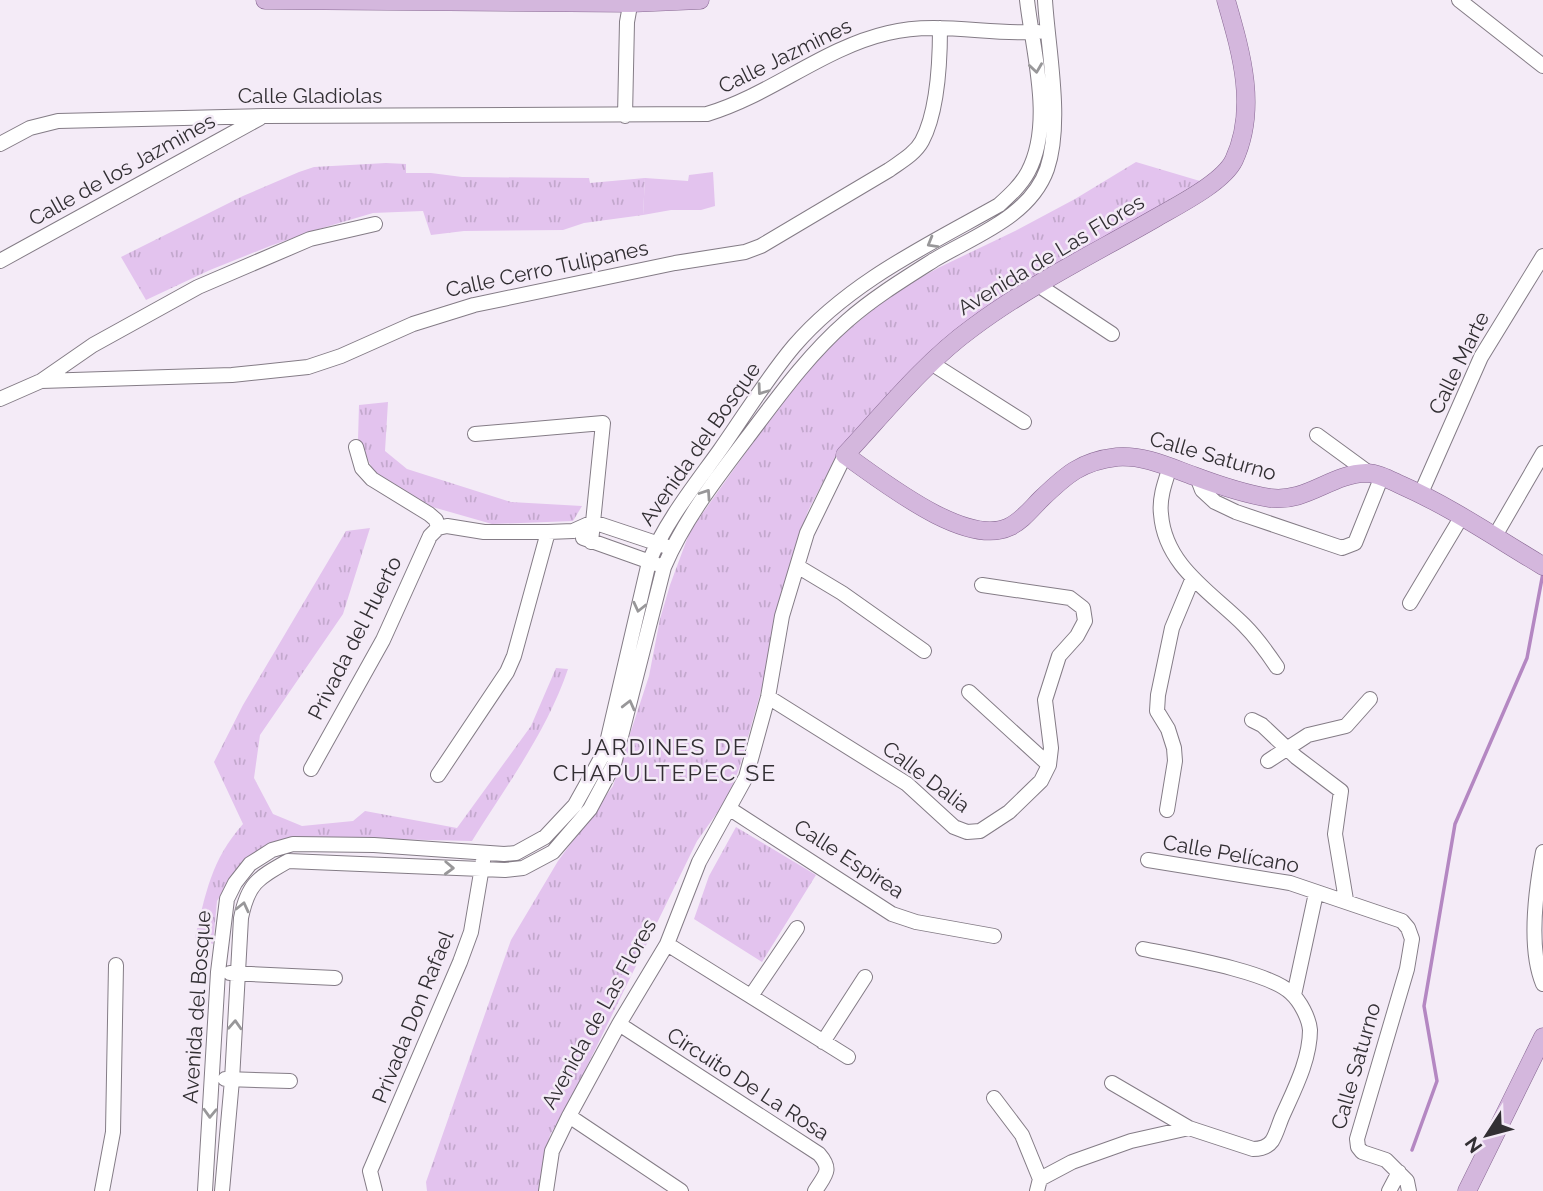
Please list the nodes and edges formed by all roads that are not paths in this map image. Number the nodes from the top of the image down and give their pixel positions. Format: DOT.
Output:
graph roads {
  1 [pos="265,0"];
  2 [pos="700,0"];
  3 [pos="1027,0"];
  4 [pos="1045,0"];
  5 [pos="1226,0"];
  6 [pos="1459,0"];
  7 [pos="355,1"];
  8 [pos="626,1"];
  9 [pos="940,28"];
  10 [pos="1047,31"];
  11 [pos="1031,32"];
  12 [pos="1543,66"];
  13 [pos="264,116"];
  14 [pos="625,116"];
  15 [pos="0,144"];
  16 [pos="375,224"];
  17 [pos="1543,256"];
  18 [pos="0,261"];
  19 [pos="1038,285"];
  20 [pos="1112,334"];
  21 [pos="931,363"];
  22 [pos="41,381"];
  23 [pos="0,399"];
  24 [pos="1024,422"];
  25 [pos="475,434"];
  26 [pos="1317,435"];
  27 [pos="356,447"];
  28 [pos="1543,453"];
  29 [pos="845,455"];
  30 [pos="1170,467"];
  31 [pos="1376,474"];
  32 [pos="1197,477"];
  33 [pos="1421,493"];
  34 [pos="1462,516"];
  35 [pos="593,522"];
  36 [pos="439,528"];
  37 [pos="573,531"];
  38 [pos="548,532"];
  39 [pos="1495,536"];
  40 [pos="591,542"];
  41 [pos="657,544"];
  42 [pos="672,548"];
  43 [pos="649,562"];
  44 [pos="1538,563"];
  45 [pos="797,566"];
  46 [pos="664,567"];
  47 [pos="1192,580"];
  48 [pos="982,585"];
  49 [pos="1410,603"];
  50 [pos="924,651"];
  51 [pos="1278,667"];
  52 [pos="969,692"];
  53 [pos="768,697"];
  54 [pos="1370,699"];
  55 [pos="1252,720"];
  56 [pos="1286,748"];
  57 [pos="1268,761"];
  58 [pos="1049,765"];
  59 [pos="311,769"];
  60 [pos="438,775"];
  61 [pos="730,808"];
  62 [pos="1167,810"];
  63 [pos="1543,852"];
  64 [pos="1148,860"];
  65 [pos="483,862"];
  66 [pos="1316,893"];
  67 [pos="1346,901"];
  68 [pos="797,928"];
  69 [pos="1408,928"];
  70 [pos="994,936"];
  71 [pos="667,944"];
  72 [pos="1143,949"];
  73 [pos="116,965"];
  74 [pos="218,972"];
  75 [pos="238,974"];
  76 [pos="865,977"];
  77 [pos="335,978"];
  78 [pos="1543,984"];
  79 [pos="1294,995"];
  80 [pos="751,996"];
  81 [pos="619,1024"];
  82 [pos="1543,1037"];
  83 [pos="823,1042"];
  84 [pos="848,1057"];
  85 [pos="211,1078"];
  86 [pos="232,1080"];
  87 [pos="290,1081"];
  88 [pos="1112,1083"];
  89 [pos="994,1098"];
  90 [pos="569,1116"];
  91 [pos="1189,1128"];
  92 [pos="1399,1172"];
  93 [pos="1038,1185"];
  94 [pos="102,1191"];
  95 [pos="205,1191"];
  96 [pos="222,1191"];
  97 [pos="375,1191"];
  98 [pos="546,1191"];
  99 [pos="681,1191"];
  100 [pos="816,1191"];
  101 [pos="1389,1191"];
  102 [pos="1409,1191"];
  103 [pos="1466,1191"];
  1 -- 7 [label="main road"];
  2 -- 8 [label="main road"];
  3 -- 11 [label="street, Avenida del Bosque"];
  4 -- 10 [label="street, Avenida del Bosque"];
  5 -- 19 [label="main road, Avenida de Las Flores"];
  6 -- 12 [label="street"];
  7 -- 8 [label="main road"];
  8 -- 14 [label="street"];
  9 -- 11 [label="street, Calle Jazmines"];
  9 -- 14 [label="street, Calle Jazmines"];
  9 -- 22 [label="street, Calle Cerro Tulipanes"];
  10 -- 11 [label="street, Calle Jazmines"];
  42 -- 10 [label="street, Avenida del Bosque, one-way"];
  11 -- 41 [label="street, Avenida del Bosque, one-way"];
  13 -- 14 [label="street, Calle Gladiolas"];
  13 -- 15 [label="street, Calle Gladiolas"];
  13 -- 18 [label="street, Calle de los Jazmines"];
  16 -- 22 [label="street"];
  17 -- 33 [label="street, Calle Marte"];
  19 -- 20 [label="street"];
  19 -- 21 [label="main road, Avenida de Las Flores"];
  21 -- 24 [label="street"];
  21 -- 29 [label="main road, Avenida de Las Flores"];
  22 -- 23 [label="street"];
  25 -- 35 [label="street"];
  26 -- 31 [label="street"];
  27 -- 36 [label="street"];
  28 -- 39 [label="street"];
  29 -- 30 [label="main road, Calle Saturno"];
  29 -- 45 [label="street, Avenida de Las Flores"];
  30 -- 32 [label="main road, Calle Saturno"];
  30 -- 47 [label="street"];
  31 -- 32 [label="main road, Calle Saturno"];
  31 -- 32 [label="street"];
  31 -- 33 [label="main road"];
  33 -- 34 [label="main road"];
  34 -- 39 [label="main road"];
  34 -- 49 [label="street"];
  35 -- 37 [label="street"];
  35 -- 40 [label="street"];
  35 -- 41 [label="street"];
  36 -- 38 [label="street"];
  36 -- 59 [label="street, Privada del Huerto"];
  37 -- 38 [label="street"];
  37 -- 40 [label="street"];
  38 -- 60 [label="street"];
  39 -- 44 [label="main road"];
  40 -- 43 [label="street"];
  41 -- 42 [label="street"];
  41 -- 43 [label="street, Avenida del Bosque"];
  42 -- 46 [label="street, Avenida del Bosque"];
  43 -- 46 [label="street"];
  43 -- 65 [label="street, Avenida del Bosque, one-way"];
  45 -- 50 [label="street"];
  45 -- 53 [label="street, Avenida de Las Flores"];
  65 -- 46 [label="street, Avenida del Bosque, one-way"];
  47 -- 51 [label="street"];
  47 -- 62 [label="street"];
  48 -- 58 [label="street"];
  52 -- 58 [label="street"];
  53 -- 58 [label="street, Calle Dalia"];
  53 -- 61 [label="street, Avenida de Las Flores"];
  54 -- 56 [label="street"];
  55 -- 56 [label="street"];
  56 -- 57 [label="street"];
  56 -- 67 [label="street"];
  61 -- 70 [label="street, Calle Espirea"];
  61 -- 71 [label="street, Avenida de Las Flores"];
  63 -- 78 [label="street"];
  64 -- 66 [label="street, Calle Pelícano"];
  65 -- 74 [label="street, Avenida del Bosque"];
  75 -- 65 [label="street, Avenida del Bosque, one-way"];
  65 -- 97 [label="street, Privada Don Rafael"];
  66 -- 67 [label="street, Calle Pelícano"];
  66 -- 79 [label="street"];
  67 -- 69 [label="street, Calle Pelícano"];
  68 -- 80 [label="street"];
  69 -- 92 [label="street, Calle Saturno"];
  71 -- 80 [label="street"];
  71 -- 81 [label="street, Avenida de Las Flores"];
  72 -- 79 [label="street"];
  73 -- 94 [label="street"];
  74 -- 75 [label="street"];
  74 -- 85 [label="street, Avenida del Bosque"];
  75 -- 77 [label="street"];
  86 -- 75 [label="street, Avenida del Bosque, one-way"];
  76 -- 83 [label="street"];
  79 -- 91 [label="street"];
  80 -- 83 [label="street"];
  81 -- 90 [label="street, Avenida de Las Flores"];
  81 -- 100 [label="street, Circuito De La Rosa"];
  82 -- 103 [label="main road"];
  83 -- 84 [label="street"];
  85 -- 86 [label="street"];
  85 -- 95 [label="street, Avenida del Bosque, one-way"];
  86 -- 87 [label="street"];
  86 -- 96 [label="street, Avenida del Bosque"];
  88 -- 91 [label="street"];
  89 -- 93 [label="street"];
  90 -- 98 [label="street, Avenida de Las Flores"];
  90 -- 99 [label="street"];
  91 -- 93 [label="street"];
  92 -- 101 [label="street"];
  92 -- 102 [label="street"];
}
